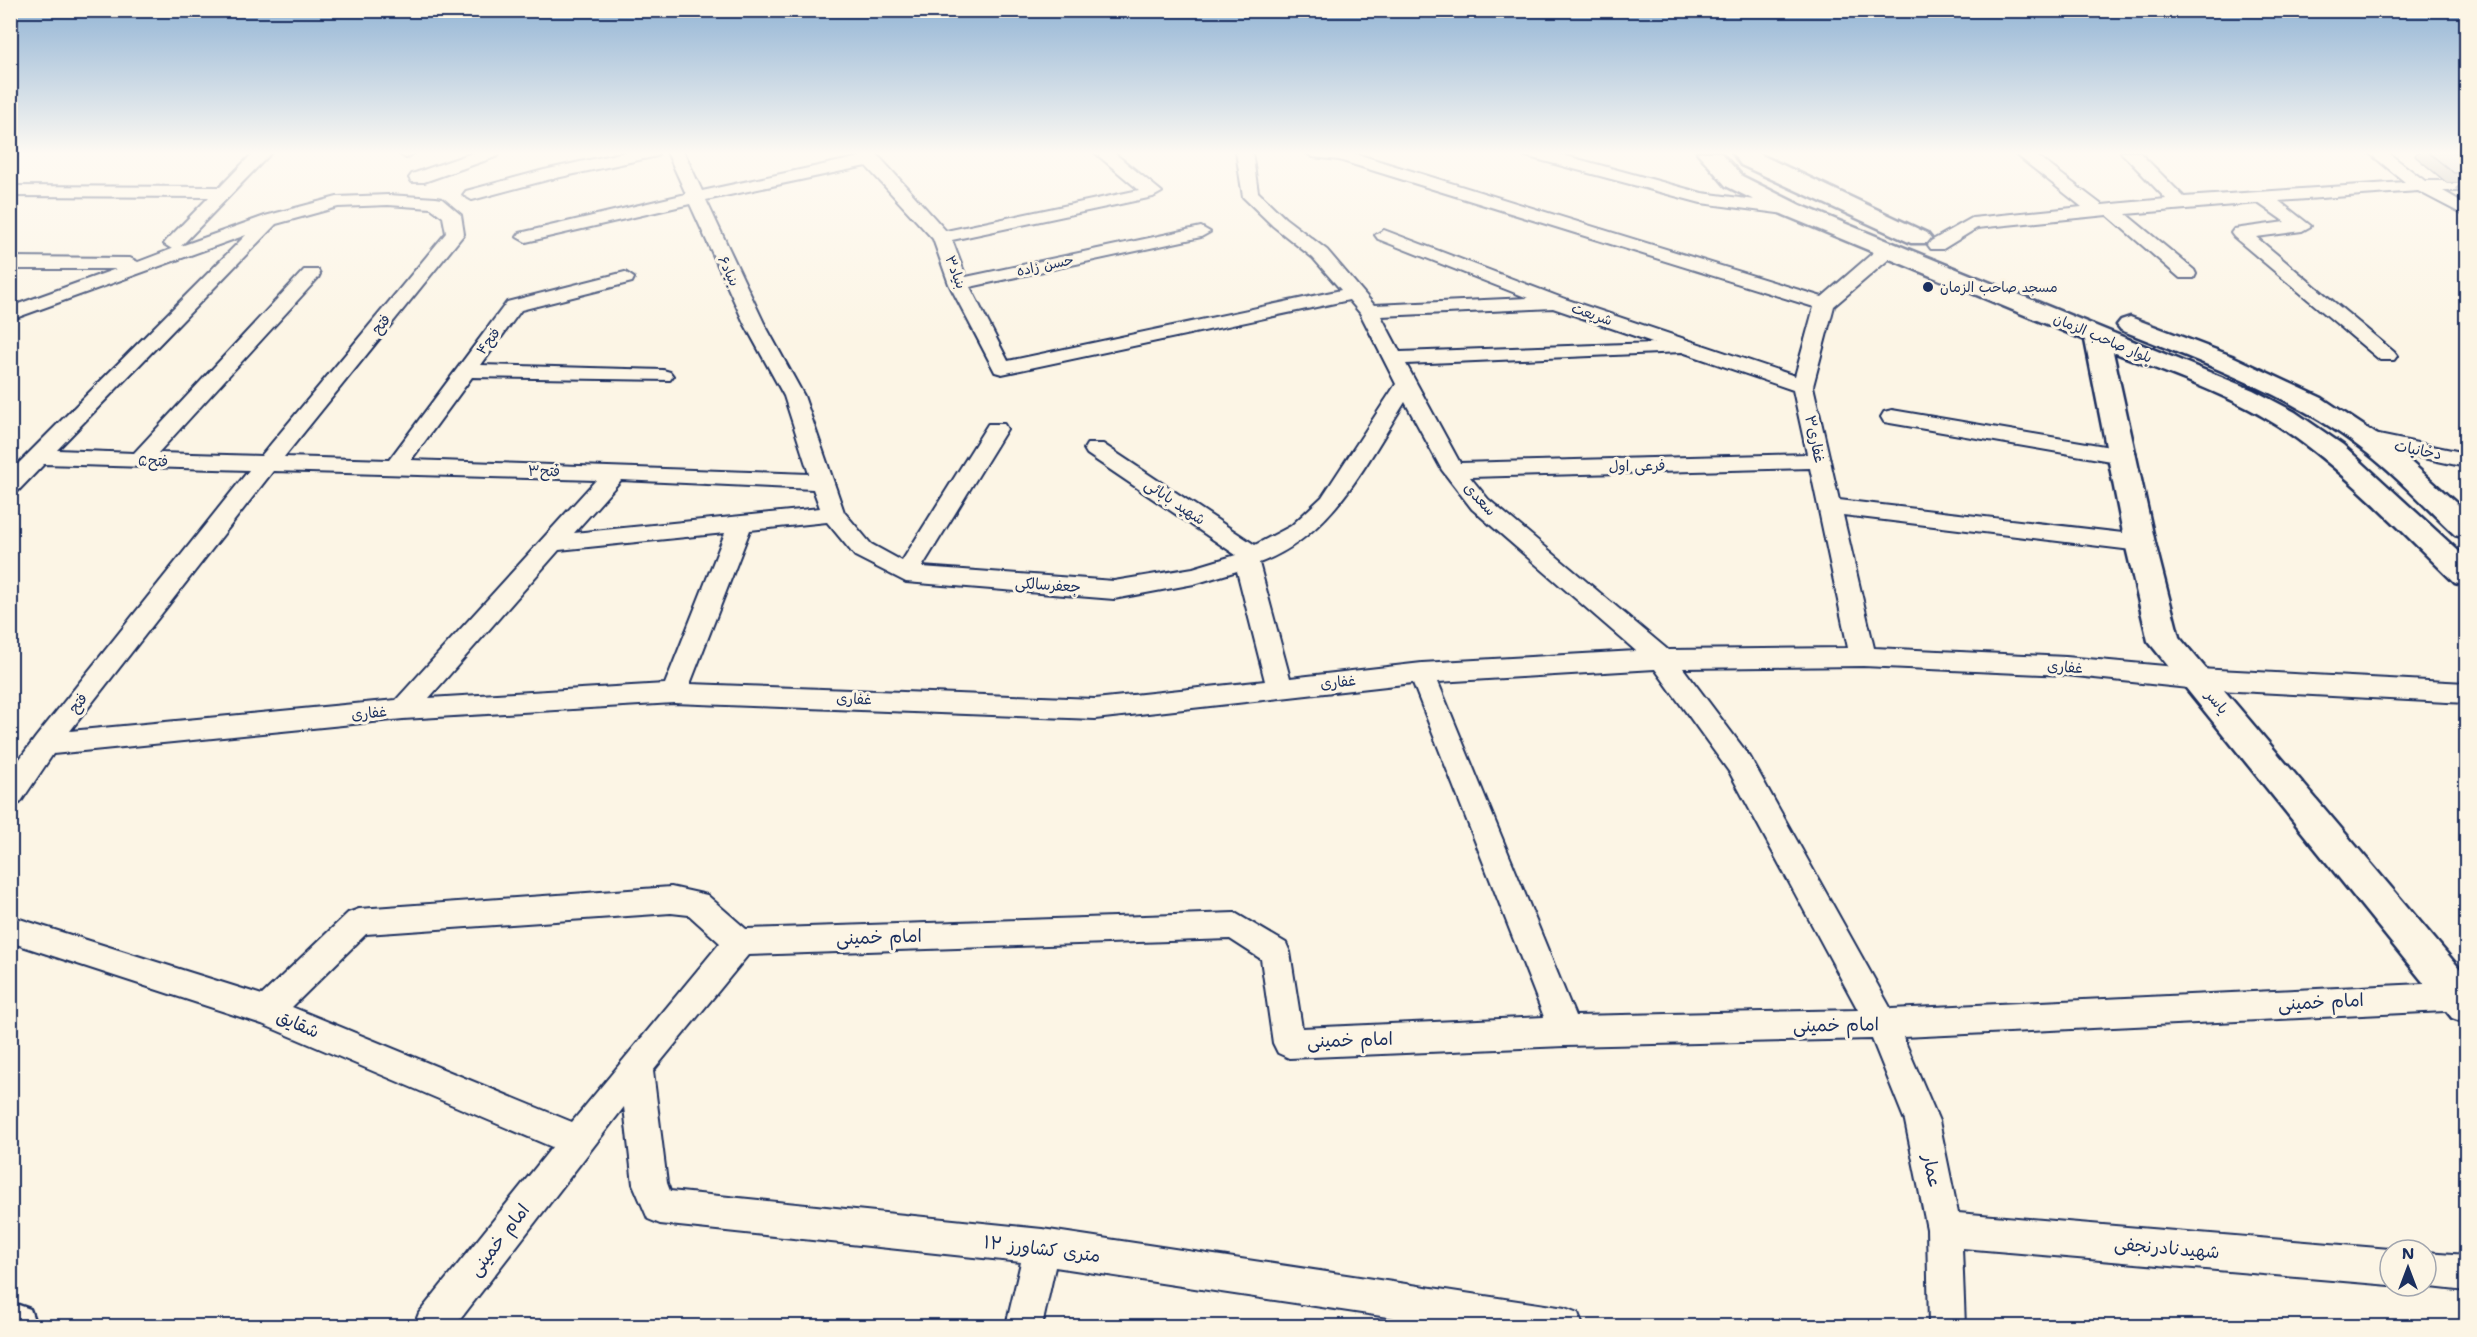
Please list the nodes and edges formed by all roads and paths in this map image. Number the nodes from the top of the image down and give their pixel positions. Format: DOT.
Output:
graph roads {
  1 [pos="202,214"];
  2 [pos="292,214"];
  3 [pos="451,214"];
  4 [pos="613,214"];
  5 [pos="704,214"];
  6 [pos="921,214"];
  7 [pos="1048,214"];
  8 [pos="1271,214"];
  9 [pos="1534,214"];
  10 [pos="1803,214"];
  11 [pos="1869,214"];
  12 [pos="2059,214"];
  13 [pos="2110,214"];
  14 [pos="2285,214"];
  15 [pos="271,220"];
  16 [pos="1201,232"];
  17 [pos="1384,234"];
  18 [pos="526,237"];
  19 [pos="942,237"];
  20 [pos="173,243"];
  21 [pos="1937,245"];
  22 [pos="1889,249"];
  23 [pos="10,263"];
  24 [pos="146,265"];
  25 [pos="311,274"];
  26 [pos="2187,274"];
  27 [pos="625,278"];
  28 [pos="959,284"];
  29 [pos="1354,293"];
  30 [pos="1558,303"];
  31 [pos="1825,304"];
  32 [pos="1369,311"];
  33 [pos="10,314"];
  34 [pos="754,323"];
  35 [pos="2097,336"];
  36 [pos="1691,348"];
  37 [pos="2387,357"];
  38 [pos="1394,358"];
  39 [pos="466,371"];
  40 [pos="663,376"];
  41 [pos="1406,384"];
  42 [pos="1803,386"];
  43 [pos="1892,417"];
  44 [pos="996,429"];
  45 [pos="2368,440"];
  46 [pos="1095,449"];
  47 [pos="2122,456"];
  48 [pos="39,457"];
  49 [pos="139,460"];
  50 [pos="2466,460"];
  51 [pos="1820,461"];
  52 [pos="266,464"];
  53 [pos="395,467"];
  54 [pos="1453,470"];
  55 [pos="615,473"];
  56 [pos="821,482"];
  57 [pos="10,486"];
  58 [pos="1830,506"];
  59 [pos="833,514"];
  60 [pos="741,524"];
  61 [pos="2466,528"];
  62 [pos="553,543"];
  63 [pos="2140,543"];
  64 [pos="1250,558"];
  65 [pos="906,574"];
  66 [pos="2466,575"];
  67 [pos="1863,657"];
  68 [pos="1662,659"];
  69 [pos="1422,673"];
  70 [pos="2198,679"];
  71 [pos="1280,689"];
  72 [pos="674,693"];
  73 [pos="2466,693"];
  74 [pos="403,709"];
  75 [pos="45,744"];
  76 [pos="10,795"];
  77 [pos="10,929"];
  78 [pos="741,942"];
  79 [pos="2464,999"];
  80 [pos="267,1011"];
  81 [pos="1882,1024"];
  82 [pos="1565,1030"];
  83 [pos="636,1067"];
  84 [pos="577,1141"];
  85 [pos="1944,1229"];
  86 [pos="1042,1247"];
  87 [pos="2378,1266"];
  88 [pos="2438,1271"];
  89 [pos="2466,1274"];
  90 [pos="432,1326"];
  91 [pos="1024,1326"];
  92 [pos="1565,1326"];
  93 [pos="1947,1326"];
  1 -- 20 [label="street"];
  2 -- 15 [label="street, فتح"];
  3 -- 52 [label="street, فتح"];
  4 -- 18 [label="street, بنیاد۳"];
  5 -- 34 [label="street, بنیاد۶"];
  6 -- 19 [label="street, بنیاد۳"];
  7 -- 19 [label="street"];
  8 -- 29 [label="street, سعدی"];
  9 -- 31 [label="street"];
  10 -- 22 [label="main road, بلوار صاحب الزمان"];
  11 -- 21 [label="main road, بلوار صاحب الزمان"];
  12 -- 21 [label="street"];
  13 -- 26 [label="street"];
  14 -- 37 [label="street"];
  15 -- 24 [label="street, فتح"];
  15 -- 48 [label="street"];
  16 -- 28 [label="street, حسن زاده"];
  17 -- 30 [label="street, شریعت"];
  19 -- 28 [label="street, بنیاد۳"];
  21 -- 45 [label="main road, بلوار صاحب الزمان"];
  22 -- 31 [label="street"];
  22 -- 35 [label="main road, بلوار صاحب الزمان"];
  23 -- 24 [label="street"];
  24 -- 33 [label="street, فتح"];
  25 -- 49 [label="street"];
  27 -- 39 [label="street, فتح۴"];
  28 -- 29 [label="street, بنیاد۳"];
  29 -- 32 [label="street, سعدی"];
  30 -- 32 [label="street"];
  30 -- 36 [label="street, شریعت"];
  31 -- 42 [label="street, غفاری۳"];
  32 -- 38 [label="street, سعدی"];
  34 -- 56 [label="street, جعفرسالکی"];
  35 -- 47 [label="main road, یاسر"];
  35 -- 66 [label="main road, بلوار صاحب الزمان"];
  36 -- 38 [label="street"];
  36 -- 42 [label="street, شریعت"];
  38 -- 41 [label="street, سعدی"];
  39 -- 40 [label="street"];
  39 -- 53 [label="street, فتح۴"];
  41 -- 54 [label="street, سعدی"];
  41 -- 64 [label="street, جعفرسالکی"];
  42 -- 51 [label="street, غفاری۳"];
  43 -- 47 [label="street"];
  44 -- 65 [label="street"];
  45 -- 50 [label="street, دخانیات"];
  45 -- 61 [label="main road, بلوار صاحب الزمان"];
  46 -- 64 [label="street, شهید بابائی"];
  47 -- 63 [label="main road, یاسر"];
  48 -- 49 [label="street, فتح۵"];
  48 -- 57 [label="street"];
  49 -- 52 [label="street, فتح۵"];
  51 -- 54 [label="street, فرعی اول"];
  51 -- 58 [label="street, غفاری۳"];
  52 -- 53 [label="street, فتح۳"];
  52 -- 75 [label="street, فتح"];
  53 -- 55 [label="street, فتح۳"];
  54 -- 68 [label="street, سعدی"];
  55 -- 56 [label="street, فتح۳"];
  55 -- 62 [label="street"];
  56 -- 59 [label="street, جعفرسالکی"];
  58 -- 63 [label="street"];
  58 -- 67 [label="street, غفاری۳"];
  59 -- 60 [label="street"];
  59 -- 65 [label="street, جعفرسالکی"];
  60 -- 62 [label="street"];
  60 -- 72 [label="street"];
  62 -- 74 [label="street"];
  63 -- 70 [label="main road, یاسر"];
  64 -- 65 [label="street, جعفرسالکی"];
  64 -- 71 [label="street"];
  67 -- 68 [label="street, غفاری"];
  67 -- 70 [label="street, غفاری"];
  68 -- 69 [label="street, غفاری"];
  68 -- 81 [label="street"];
  69 -- 71 [label="street, غفاری"];
  69 -- 82 [label="street"];
  70 -- 73 [label="street, غفاری"];
  70 -- 79 [label="main road, یاسر"];
  71 -- 72 [label="street, غفاری"];
  72 -- 74 [label="street, غفاری"];
  74 -- 75 [label="street, غفاری"];
  75 -- 76 [label="street, فتح"];
  77 -- 80 [label="street, شقایق"];
  78 -- 80 [label="street"];
  78 -- 82 [label="street, امام خمینی"];
  78 -- 83 [label="street, امام خمینی"];
  79 -- 81 [label="street, امام خمینی"];
  80 -- 84 [label="street, شقایق"];
  81 -- 82 [label="street, امام خمینی"];
  81 -- 85 [label="street, عمار"];
  83 -- 84 [label="street, امام خمینی"];
  83 -- 86 [label="street, ۱۲ متری کشاورز"];
  84 -- 90 [label="street, امام خمینی"];
  85 -- 87 [label="street, شهیدنادرنجفی"];
  85 -- 93 [label="street, عمار"];
  86 -- 91 [label="street"];
  86 -- 92 [label="street, ۱۲ متری کشاورز"];
  88 -- 89 [label="street"];
}
